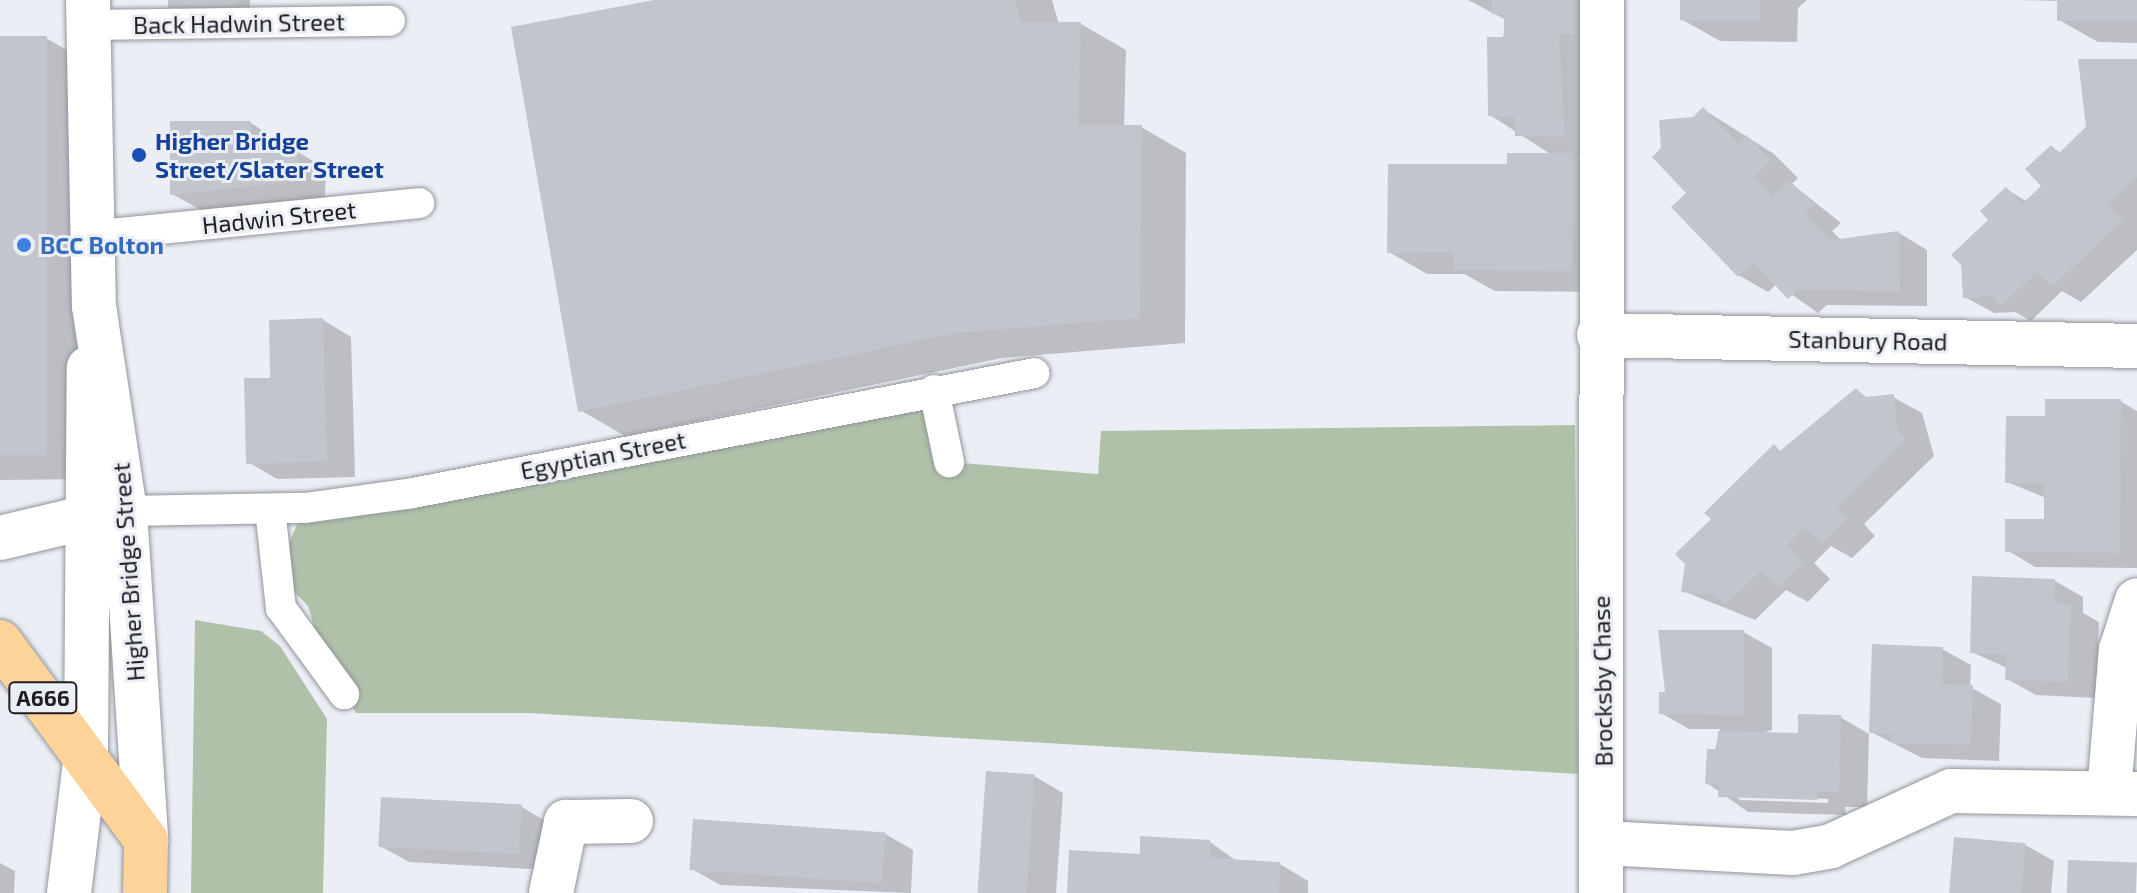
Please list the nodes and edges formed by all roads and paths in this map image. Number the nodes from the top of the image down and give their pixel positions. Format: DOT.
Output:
graph roads {
  1 [pos="1602,0"];
  2 [pos="88,13"];
  3 [pos="390,21"];
  4 [pos="419,203"];
  5 [pos="90,236"];
  6 [pos="1599,335"];
  7 [pos="2137,346"];
  8 [pos="1035,373"];
  9 [pos="934,390"];
  10 [pos="949,462"];
  11 [pos="270,509"];
  12 [pos="104,515"];
  13 [pos="0,538"];
  14 [pos="2137,600"];
  15 [pos="0,642"];
  16 [pos="344,694"];
  17 [pos="86,754"];
  18 [pos="2123,793"];
  19 [pos="631,821"];
  20 [pos="146,840"];
  21 [pos="1603,843"];
  22 [pos="69,893"];
  23 [pos="145,893"];
  24 [pos="551,893"];
  25 [pos="1601,893"];
  1 -- 6 [label="street, Brocksby Chase"];
  2 -- 3 [label="lane, Back Hadwin Street"];
  2 -- 5 [label="street, Higher Bridge Street"];
  4 -- 5 [label="lane, Hadwin Street"];
  5 -- 12 [label="street, Higher Bridge Street"];
  6 -- 7 [label="street, Stanbury Road"];
  6 -- 21 [label="street, Brocksby Chase"];
  8 -- 9 [label="lane, Egyptian Street"];
  9 -- 10 [label="lane"];
  9 -- 11 [label="lane, Egyptian Street"];
  11 -- 12 [label="lane, Egyptian Street"];
  11 -- 16 [label="lane"];
  12 -- 13 [label="street"];
  12 -- 17 [label="street, Higher Bridge Street"];
  12 -- 20 [label="street, Higher Bridge Street"];
  14 -- 18 [label="street"];
  15 -- 17 [label="highway, A666"];
  17 -- 20 [label="highway, A666"];
  17 -- 22 [label="street, Higher Bridge Street"];
  18 -- 21 [label="street"];
  19 -- 24 [label="street"];
  20 -- 23 [label="highway"];
  21 -- 25 [label="street, Brocksby Chase"];
}
